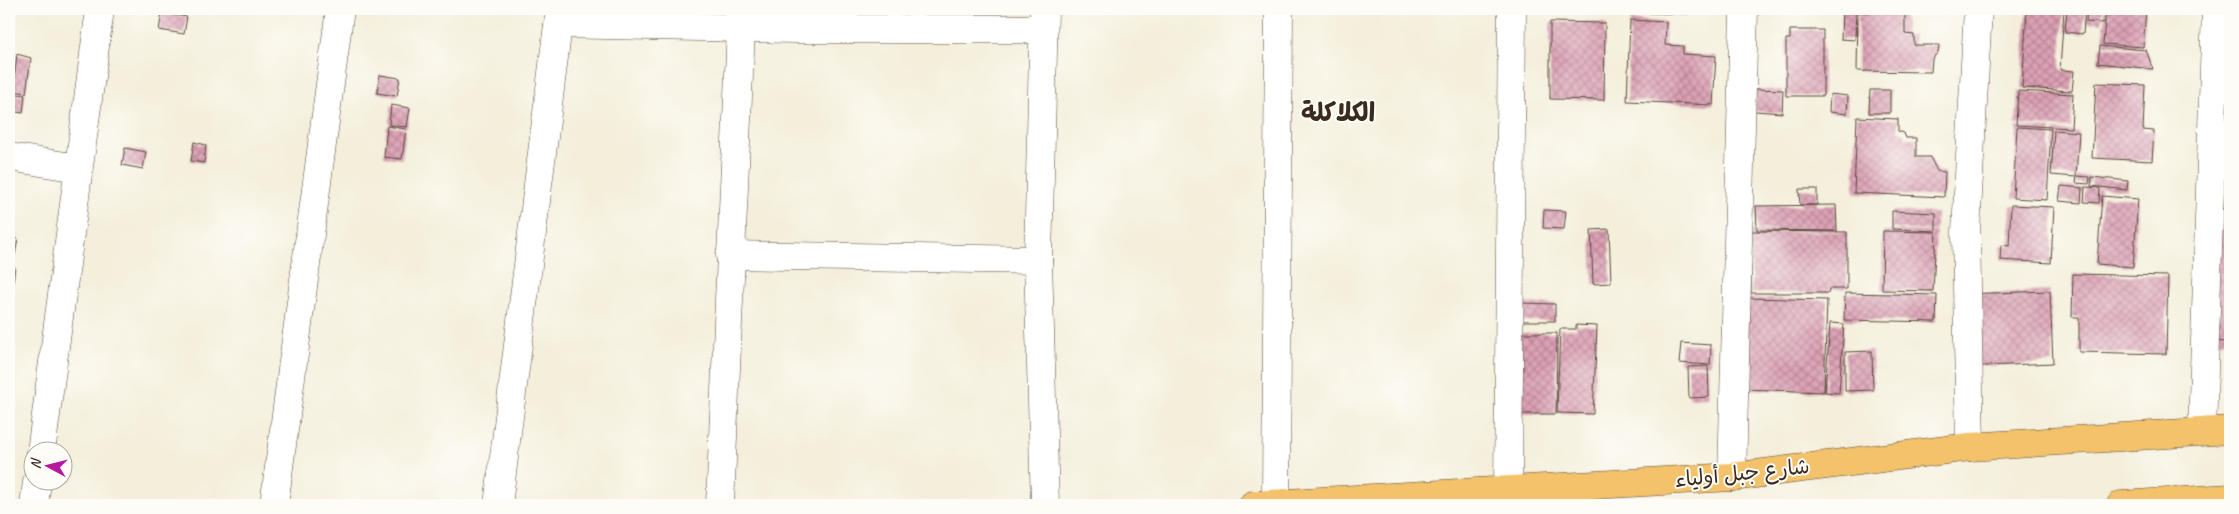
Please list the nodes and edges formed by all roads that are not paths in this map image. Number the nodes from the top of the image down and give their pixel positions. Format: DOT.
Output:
graph roads {
  1 [pos="100,9"];
  2 [pos="340,9"];
  3 [pos="1280,9"];
  4 [pos="1512,9"];
  5 [pos="1744,9"];
  6 [pos="1978,9"];
  7 [pos="2216,9"];
  8 [pos="559,16"];
  9 [pos="796,19"];
  10 [pos="1044,19"];
  11 [pos="741,28"];
  12 [pos="9,157"];
  13 [pos="78,168"];
  14 [pos="730,255"];
  15 [pos="1038,260"];
  16 [pos="2230,430"];
  17 [pos="2202,431"];
  18 [pos="42,442"];
  19 [pos="1970,446"];
  20 [pos="1732,477"];
  21 [pos="1508,491"];
  22 [pos="36,492"];
  23 [pos="2218,500"];
  24 [pos="1264,504"];
  25 [pos="34,505"];
  26 [pos="274,505"];
  27 [pos="498,505"];
  28 [pos="720,505"];
  29 [pos="1046,505"];
  30 [pos="2121,505"];
  1 -- 13 [label="street"];
  2 -- 26 [label="street"];
  3 -- 24 [label="street"];
  4 -- 21 [label="street"];
  5 -- 20 [label="street"];
  6 -- 19 [label="street"];
  7 -- 17 [label="street"];
  8 -- 11 [label="street"];
  8 -- 27 [label="street"];
  9 -- 10 [label="street"];
  9 -- 11 [label="street"];
  10 -- 15 [label="street"];
  11 -- 14 [label="street"];
  12 -- 13 [label="street"];
  13 -- 18 [label="street"];
  14 -- 15 [label="street"];
  14 -- 28 [label="street"];
  15 -- 29 [label="street"];
  16 -- 17 [label="main road, شارع جبل أولياء"];
  17 -- 19 [label="main road, شارع جبل أولياء"];
  19 -- 20 [label="main road, شارع جبل أولياء"];
  20 -- 21 [label="main road, شارع جبل أولياء"];
  21 -- 24 [label="main road, شارع جبل أولياء"];
  22 -- 25 [label="street"];
  23 -- 30 [label="main road"];
}
